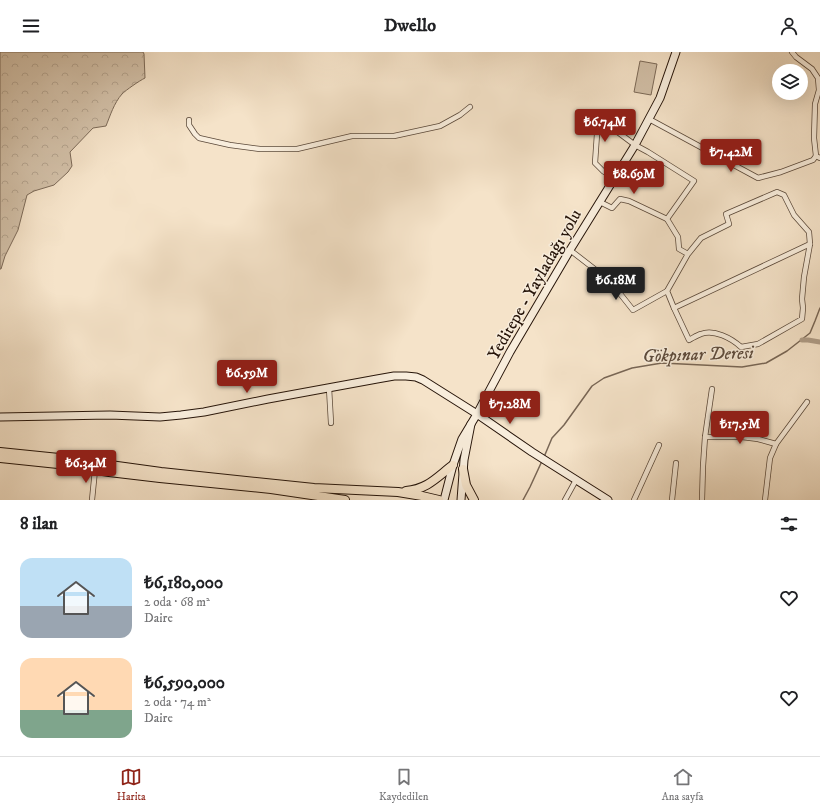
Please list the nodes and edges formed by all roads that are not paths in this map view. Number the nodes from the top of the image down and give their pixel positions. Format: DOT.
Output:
graph roads {
  1 [pos="676,52"];
  2 [pos="792,52"];
  3 [pos="470,107"];
  4 [pos="649,119"];
  5 [pos="189,120"];
  6 [pos="635,145"];
  7 [pos="818,157"];
  8 [pos="614,178"];
  9 [pos="598,203"];
  10 [pos="667,219"];
  11 [pos="810,244"];
  12 [pos="570,250"];
  13 [pos="688,254"];
  14 [pos="667,291"];
  15 [pos="674,308"];
  16 [pos="329,388"];
  17 [pos="712,390"];
  18 [pos="807,402"];
  19 [pos="477,414"];
  20 [pos="0,417"];
  21 [pos="331,423"];
  22 [pos="471,424"];
  23 [pos="705,437"];
  24 [pos="659,444"];
  25 [pos="776,444"];
  26 [pos="0,452"];
  27 [pos="0,458"];
  28 [pos="676,463"];
  29 [pos="453,465"];
  30 [pos="463,469"];
  31 [pos="95,470"];
  32 [pos="576,480"];
  33 [pos="398,492"];
  34 [pos="92,500"];
  35 [pos="345,500"];
  36 [pos="439,500"];
  37 [pos="444,500"];
  38 [pos="461,500"];
  39 [pos="474,500"];
  40 [pos="564,500"];
  41 [pos="608,500"];
  42 [pos="634,500"];
  43 [pos="672,500"];
  44 [pos="702,500"];
  45 [pos="765,500"];
  1 -- 4 [label="main road, Yeditepe - Yayladağı yolu"];
  2 -- 7 [label="street"];
  3 -- 5 [label="street"];
  4 -- 6 [label="main road, Yeditepe - Yayladağı yolu"];
  4 -- 7 [label="street"];
  6 -- 8 [label="main road, Yeditepe - Yayladağı yolu"];
  6 -- 8 [label="street"];
  6 -- 10 [label="street"];
  8 -- 9 [label="main road, Yeditepe - Yayladağı yolu"];
  9 -- 10 [label="street"];
  9 -- 12 [label="main road, Yeditepe - Yayladağı yolu"];
  10 -- 13 [label="street"];
  11 -- 13 [label="street"];
  11 -- 15 [label="street"];
  11 -- 15 [label="street"];
  12 -- 14 [label="street"];
  12 -- 19 [label="main road, Yeditepe - Yayladağı yolu"];
  13 -- 14 [label="street"];
  14 -- 15 [label="street"];
  16 -- 19 [label="main road"];
  16 -- 20 [label="main road"];
  16 -- 21 [label="street"];
  17 -- 23 [label="street"];
  18 -- 25 [label="street"];
  19 -- 22 [label="main road, Yeditepe - Yayladağı yolu"];
  19 -- 32 [label="main road"];
  22 -- 29 [label="main road, Yeditepe - Yayladağı yolu"];
  22 -- 30 [label="main road, Yeditepe - Yayladağı yolu"];
  23 -- 25 [label="street"];
  23 -- 44 [label="street"];
  24 -- 42 [label="street"];
  25 -- 45 [label="street"];
  26 -- 33 [label="highway"];
  27 -- 31 [label="highway"];
  28 -- 43 [label="street"];
  29 -- 33 [label="highway"];
  29 -- 37 [label="main road, Yeditepe - Yayladağı yolu"];
  30 -- 38 [label="main road, Yeditepe - Yayladağı yolu"];
  30 -- 39 [label="highway"];
  31 -- 34 [label="street"];
  31 -- 35 [label="highway"];
  32 -- 40 [label="street"];
  32 -- 41 [label="main road"];
  33 -- 36 [label="highway"];
}
